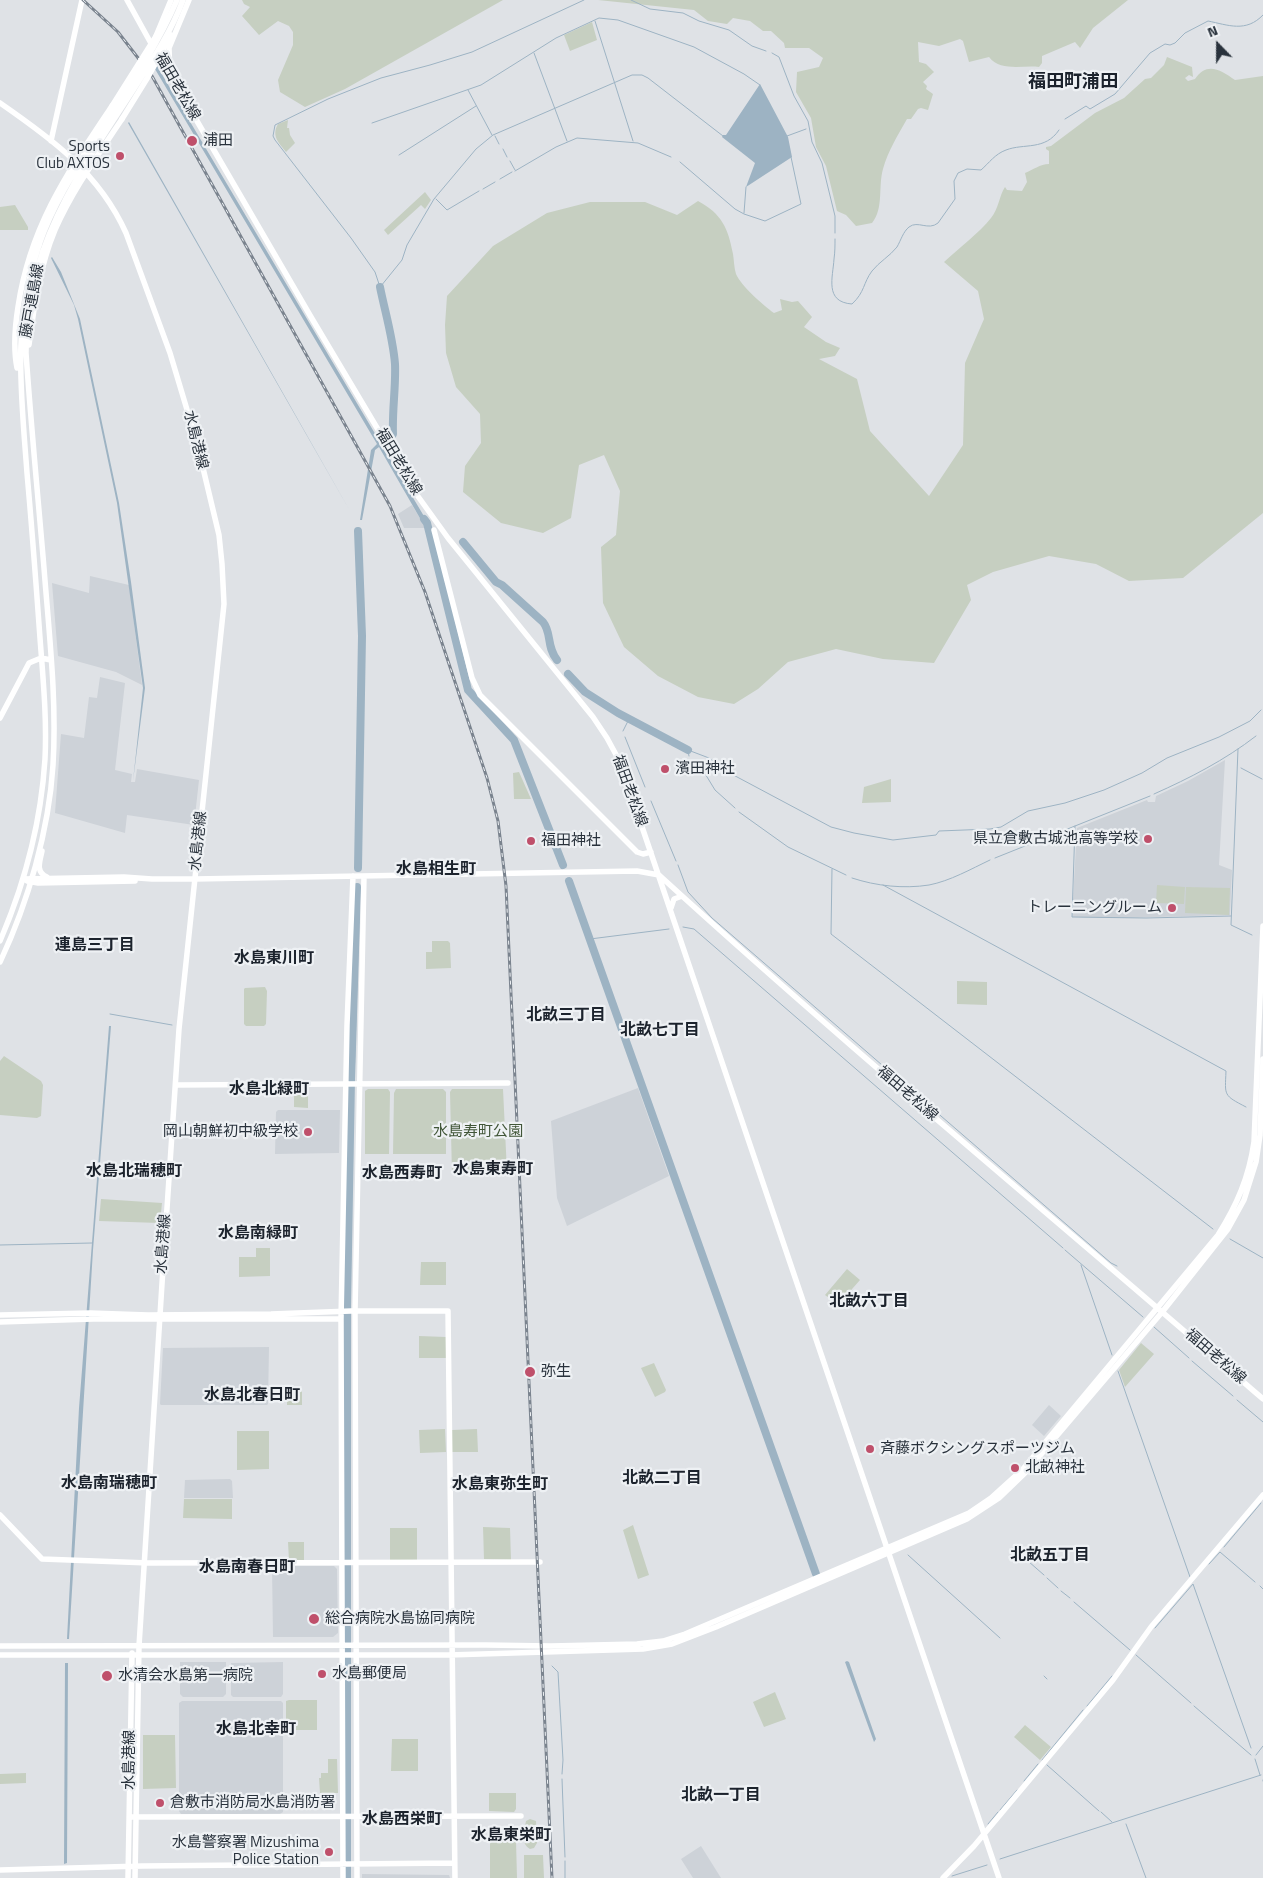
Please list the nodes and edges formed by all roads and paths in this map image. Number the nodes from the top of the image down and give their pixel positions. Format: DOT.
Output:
graph roads {
  1 [pos="82,0"];
  2 [pos="127,0"];
  3 [pos="174,0"];
  4 [pos="183,0"];
  5 [pos="189,0"];
  6 [pos="178,14"];
  7 [pos="158,30"];
  8 [pos="144,31"];
  9 [pos="152,45"];
  10 [pos="169,55"];
  11 [pos="161,60"];
  12 [pos="170,74"];
  13 [pos="0,103"];
  14 [pos="51,141"];
  15 [pos="76,160"];
  16 [pos="87,172"];
  17 [pos="41,248"];
  18 [pos="26,364"];
  19 [pos="20,382"];
  20 [pos="434,530"];
  21 [pos="41,658"];
  22 [pos="51,660"];
  23 [pos="0,718"];
  24 [pos="42,836"];
  25 [pos="651,852"];
  26 [pos="353,876"];
  27 [pos="364,876"];
  28 [pos="659,876"];
  29 [pos="50,878"];
  30 [pos="23,879"];
  31 [pos="195,879"];
  32 [pos="120,880"];
  33 [pos="31,881"];
  34 [pos="682,896"];
  35 [pos="670,910"];
  36 [pos="1263,926"];
  37 [pos="0,941"];
  38 [pos="0,962"];
  39 [pos="1263,1059"];
  40 [pos="508,1083"];
  41 [pos="353,1084"];
  42 [pos="176,1085"];
  43 [pos="1160,1308"];
  44 [pos="348,1311"];
  45 [pos="0,1314"];
  46 [pos="87,1316"];
  47 [pos="160,1317"];
  48 [pos="341,1319"];
  49 [pos="316,1320"];
  50 [pos="0,1322"];
  51 [pos="1263,1399"];
  52 [pos="1263,1495"];
  53 [pos="0,1515"];
  54 [pos="888,1551"];
  55 [pos="452,1562"];
  56 [pos="540,1562"];
  57 [pos="144,1563"];
  58 [pos="349,1563"];
  59 [pos="348,1645"];
  60 [pos="453,1645"];
  61 [pos="0,1646"];
  62 [pos="139,1646"];
  63 [pos="139,1654"];
  64 [pos="348,1654"];
  65 [pos="453,1654"];
  66 [pos="0,1655"];
  67 [pos="131,1655"];
  68 [pos="454,1815"];
  69 [pos="349,1816"];
  70 [pos="521,1816"];
  71 [pos="133,1817"];
  72 [pos="984,1833"];
  73 [pos="454,1863"];
  74 [pos="349,1864"];
  75 [pos="128,1866"];
  76 [pos="135,1866"];
  77 [pos="0,1870"];
  78 [pos="128,1878"];
  79 [pos="135,1878"];
  80 [pos="343,1878"];
  81 [pos="357,1878"];
  82 [pos="454,1878"];
  83 [pos="943,1878"];
  84 [pos="999,1878"];
  1 -- 14 [label="street"];
  2 -- 8 [label="street, 福田老松線"];
  3 -- 7 [label="street"];
  3 -- 15 [label="street, bridge"];
  3 -- 17 [label="street, 藤戸連島線, bridge"];
  4 -- 6 [label="street, 藤戸連島線, bridge"];
  5 -- 10 [label="street"];
  6 -- 16 [label="street, bridge"];
  6 -- 17 [label="street, 藤戸連島線, bridge"];
  7 -- 8 [label="street"];
  7 -- 9 [label="street"];
  8 -- 9 [label="street, 福田老松線"];
  9 -- 11 [label="street, 福田老松線"];
  10 -- 11 [label="street"];
  10 -- 12 [label="street"];
  11 -- 12 [label="street, 福田老松線"];
  12 -- 25 [label="street, 福田老松線"];
  13 -- 14 [label="street, 水島港線"];
  14 -- 15 [label="street, 水島港線"];
  15 -- 16 [label="street, 水島港線"];
  15 -- 19 [label="street"];
  16 -- 18 [label="street"];
  16 -- 31 [label="street, 水島港線"];
  17 -- 18 [label="street, 藤戸連島線"];
  17 -- 19 [label="street, 藤戸連島線"];
  18 -- 22 [label="street, 藤戸連島線"];
  19 -- 21 [label="street, 藤戸連島線"];
  20 -- 25 [label="street"];
  21 -- 22 [label="street"];
  21 -- 23 [label="street"];
  21 -- 30 [label="street, 藤戸連島線"];
  22 -- 24 [label="street, 藤戸連島線"];
  24 -- 29 [label="street"];
  24 -- 33 [label="street"];
  25 -- 28 [label="street, 福田老松線"];
  26 -- 27 [label="street"];
  26 -- 31 [label="street"];
  26 -- 41 [label="street"];
  27 -- 28 [label="street"];
  27 -- 41 [label="street"];
  28 -- 34 [label="street, 福田老松線"];
  28 -- 35 [label="street"];
  29 -- 32 [label="street"];
  29 -- 33 [label="street"];
  30 -- 33 [label="street"];
  30 -- 37 [label="street, 藤戸連島線"];
  31 -- 32 [label="street"];
  31 -- 42 [label="street, 水島港線"];
  32 -- 33 [label="street"];
  33 -- 38 [label="street"];
  34 -- 35 [label="street"];
  34 -- 43 [label="street, 福田老松線"];
  35 -- 54 [label="street"];
  36 -- 43 [label="street"];
  39 -- 43 [label="street"];
  40 -- 41 [label="street"];
  41 -- 42 [label="street"];
  41 -- 44 [label="street"];
  41 -- 44 [label="street"];
  42 -- 47 [label="street, 水島港線"];
  43 -- 51 [label="street, 福田老松線"];
  43 -- 54 [label="street"];
  44 -- 47 [label="street"];
  44 -- 48 [label="street"];
  44 -- 49 [label="street"];
  44 -- 55 [label="street"];
  44 -- 58 [label="street"];
  45 -- 46 [label="street"];
  46 -- 47 [label="street"];
  46 -- 50 [label="street"];
  47 -- 49 [label="street"];
  47 -- 57 [label="street, 水島港線"];
  48 -- 49 [label="street"];
  48 -- 58 [label="street"];
  52 -- 72 [label="street"];
  53 -- 57 [label="street"];
  54 -- 60 [label="street"];
  54 -- 65 [label="street"];
  54 -- 72 [label="street"];
  55 -- 56 [label="street"];
  55 -- 58 [label="street"];
  55 -- 60 [label="street"];
  57 -- 58 [label="street"];
  57 -- 62 [label="street, 水島港線"];
  58 -- 59 [label="street"];
  58 -- 59 [label="street"];
  59 -- 60 [label="street"];
  59 -- 62 [label="street"];
  59 -- 64 [label="street"];
  59 -- 64 [label="street"];
  60 -- 65 [label="street"];
  61 -- 62 [label="street"];
  62 -- 63 [label="street, 水島港線"];
  62 -- 67 [label="street"];
  63 -- 64 [label="street"];
  63 -- 67 [label="street"];
  63 -- 71 [label="street, 水島港線"];
  64 -- 65 [label="street"];
  64 -- 69 [label="street"];
  64 -- 69 [label="street"];
  65 -- 68 [label="street"];
  66 -- 67 [label="street"];
  67 -- 71 [label="street, 水島港線"];
  68 -- 69 [label="street"];
  68 -- 70 [label="street"];
  68 -- 73 [label="street"];
  69 -- 71 [label="street"];
  69 -- 74 [label="street"];
  69 -- 74 [label="street"];
  71 -- 75 [label="street, 水島港線"];
  71 -- 76 [label="street, 水島港線"];
  72 -- 83 [label="street"];
  72 -- 84 [label="street"];
  73 -- 74 [label="street"];
  73 -- 82 [label="street"];
  74 -- 76 [label="street"];
  74 -- 80 [label="street"];
  74 -- 81 [label="street"];
  75 -- 76 [label="street"];
  75 -- 77 [label="street"];
  75 -- 78 [label="street, 水島港線"];
  76 -- 79 [label="street, 水島港線"];
}
